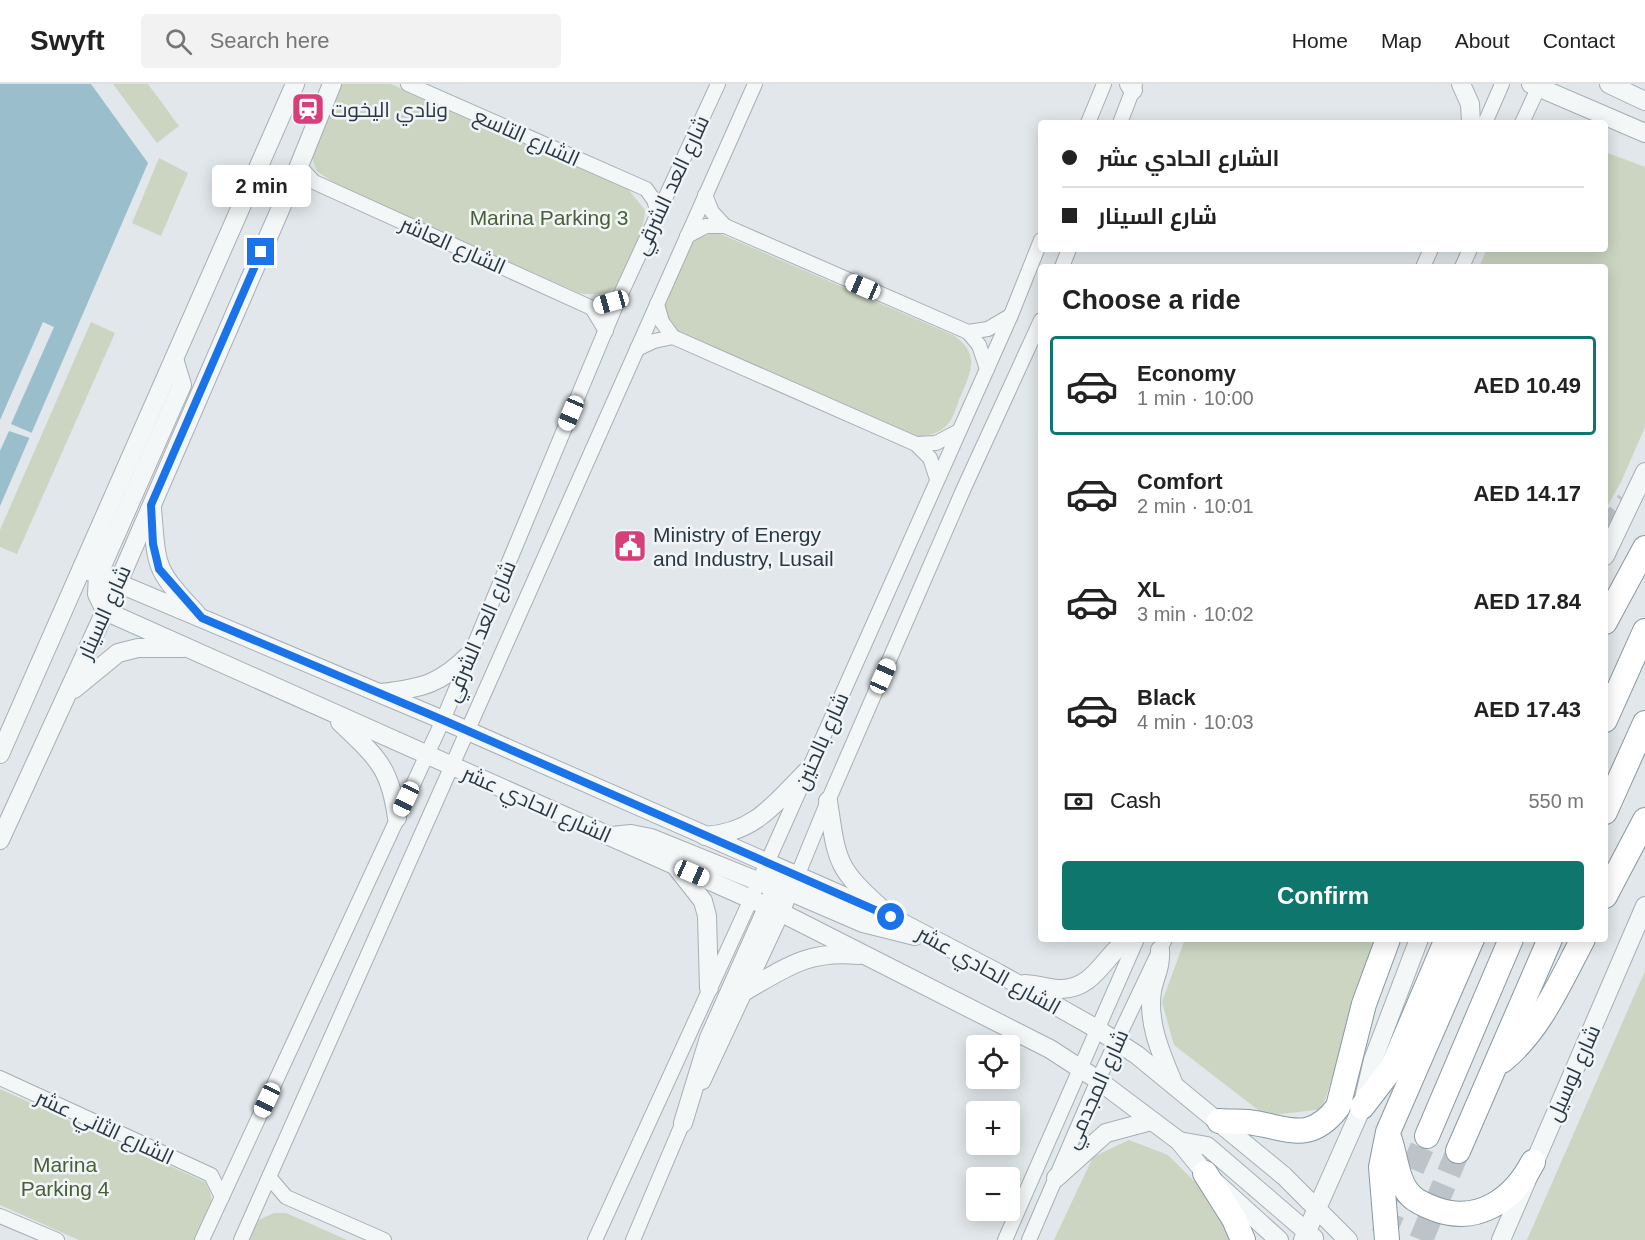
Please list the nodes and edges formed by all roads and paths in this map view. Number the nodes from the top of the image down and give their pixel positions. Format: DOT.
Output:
graph roads {
  1 [pos="295,84"];
  2 [pos="332,84"];
  3 [pos="408,84"];
  4 [pos="718,84"];
  5 [pos="755,84"];
  6 [pos="1104,84"];
  7 [pos="1461,84"];
  8 [pos="1502,84"];
  9 [pos="1609,84"];
  10 [pos="1537,85"];
  11 [pos="1132,86"];
  12 [pos="1645,101"];
  13 [pos="1089,120"];
  14 [pos="1121,120"];
  15 [pos="1471,120"];
  16 [pos="1486,120"];
  17 [pos="1523,120"];
  18 [pos="1608,127"];
  19 [pos="1637,130"];
  20 [pos="299,166"];
  21 [pos="673,180"];
  22 [pos="314,182"];
  23 [pos="646,189"];
  24 [pos="289,190"];
  25 [pos="705,195"];
  26 [pos="658,213"];
  27 [pos="725,226"];
  28 [pos="687,236"];
  29 [pos="1038,248"];
  30 [pos="619,298"];
  31 [pos="657,304"];
  32 [pos="592,308"];
  33 [pos="1011,315"];
  34 [pos="1038,327"];
  35 [pos="606,331"];
  36 [pos="968,332"];
  37 [pos="673,337"];
  38 [pos="637,349"];
  39 [pos="987,369"];
  40 [pos="959,431"];
  41 [pos="915,444"];
  42 [pos="1645,472"];
  43 [pos="937,479"];
  44 [pos="151,505"];
  45 [pos="1645,548"];
  46 [pos="1608,550"];
  47 [pos="90,571"];
  48 [pos="118,583"];
  49 [pos="105,611"];
  50 [pos="1608,616"];
  51 [pos="202,618"];
  52 [pos="1645,631"];
  53 [pos="186,648"];
  54 [pos="471,653"];
  55 [pos="381,693"];
  56 [pos="66,696"];
  57 [pos="330,712"];
  58 [pos="1608,713"];
  59 [pos="443,720"];
  60 [pos="1645,723"];
  61 [pos="468,730"];
  62 [pos="0,754"];
  63 [pos="426,755"];
  64 [pos="450,766"];
  65 [pos="808,770"];
  66 [pos="828,801"];
  67 [pos="1608,805"];
  68 [pos="397,819"];
  69 [pos="1645,820"];
  70 [pos="704,836"];
  71 [pos="610,837"];
  72 [pos="0,840"];
  73 [pos="766,864"];
  74 [pos="674,865"];
  75 [pos="1608,890"];
  76 [pos="775,893"];
  77 [pos="1645,906"];
  78 [pos="891,917"];
  79 [pos="932,938"];
  80 [pos="1125,942"];
  81 [pos="1136,942"];
  82 [pos="1387,942"];
  83 [pos="1418,942"];
  84 [pos="1446,942"];
  85 [pos="1471,942"];
  86 [pos="1510,942"];
  87 [pos="1549,942"];
  88 [pos="1581,942"];
  89 [pos="1163,945"];
  90 [pos="873,957"];
  91 [pos="1018,984"];
  92 [pos="709,988"];
  93 [pos="747,990"];
  94 [pos="1097,1029"];
  95 [pos="1117,1041"];
  96 [pos="1496,1066"];
  97 [pos="1080,1068"];
  98 [pos="0,1078"];
  99 [pos="1098,1080"];
  100 [pos="1174,1087"];
  101 [pos="1362,1107"];
  102 [pos="1151,1121"];
  103 [pos="1219,1121"];
  104 [pos="682,1123"];
  105 [pos="1388,1132"];
  106 [pos="1427,1136"];
  107 [pos="1179,1141"];
  108 [pos="1458,1151"];
  109 [pos="1533,1162"];
  110 [pos="236,1165"];
  111 [pos="1205,1173"];
  112 [pos="211,1175"];
  113 [pos="269,1177"];
  114 [pos="1056,1178"];
  115 [pos="222,1197"];
  116 [pos="286,1197"];
  117 [pos="257,1205"];
  118 [pos="1316,1210"];
  119 [pos="0,1216"];
  120 [pos="1502,1237"];
  121 [pos="1309,1238"];
  122 [pos="57,1240"];
  123 [pos="202,1240"];
  124 [pos="241,1240"];
  125 [pos="384,1240"];
  126 [pos="595,1240"];
  127 [pos="633,1240"];
  128 [pos="1005,1240"];
  129 [pos="1029,1240"];
  130 [pos="1243,1240"];
  131 [pos="1279,1240"];
  132 [pos="1339,1240"];
  133 [pos="1348,1240"];
  134 [pos="1387,1240"];
  1 -- 47 [label="street, شارع السينار"];
  2 -- 20 [label="street, شارع السينار"];
  3 -- 23 [label="street, الشارع التاسع"];
  4 -- 21 [label="street, شارع العد الشرقي"];
  5 -- 25 [label="street, شارع العد الشرقي"];
  6 -- 13 [label="street"];
  7 -- 15 [label="street"];
  8 -- 16 [label="street"];
  9 -- 12 [label="street"];
  10 -- 17 [label="street"];
  10 -- 19 [label="street"];
  11 -- 14 [label="street"];
  18 -- 19 [label="street"];
  20 -- 22 [label="street, الشارع العاشر"];
  20 -- 24 [label="street, شارع السينار"];
  21 -- 23 [label="street"];
  21 -- 26 [label="street, شارع العد الشرقي"];
  22 -- 24 [label="street"];
  22 -- 32 [label="street, الشارع العاشر"];
  23 -- 26 [label="street"];
  24 -- 44 [label="street, شارع السينار"];
  25 -- 27 [label="street"];
  25 -- 28 [label="street, شارع العد الشرقي"];
  26 -- 30 [label="street, شارع العد الشرقي"];
  27 -- 28 [label="street"];
  27 -- 36 [label="street"];
  28 -- 31 [label="street, شارع العد الشرقي"];
  29 -- 33 [label="street, شارع بالحنين"];
  30 -- 32 [label="street"];
  30 -- 35 [label="street, شارع العد الشرقي"];
  31 -- 37 [label="street"];
  31 -- 38 [label="street, شارع العد الشرقي"];
  32 -- 35 [label="street"];
  33 -- 36 [label="street"];
  33 -- 39 [label="street, شارع بالحنين"];
  34 -- 66 [label="street, شارع بالحنين"];
  35 -- 54 [label="street, شارع العد الشرقي"];
  36 -- 39 [label="street"];
  37 -- 38 [label="street"];
  37 -- 41 [label="street"];
  38 -- 61 [label="street, شارع العد الشرقي"];
  39 -- 40 [label="street, شارع بالحنين"];
  40 -- 41 [label="street"];
  40 -- 43 [label="street, شارع بالحنين"];
  41 -- 43 [label="street"];
  42 -- 46 [label="street"];
  43 -- 65 [label="street, شارع بالحنين"];
  44 -- 48 [label="street, شارع السينار"];
  44 -- 51 [label="street"];
  45 -- 50 [label="highway"];
  47 -- 48 [label="street, الشارع الحادي عشر"];
  47 -- 49 [label="street"];
  47 -- 62 [label="street, شارع السينار"];
  48 -- 49 [label="street, شارع السينار"];
  48 -- 51 [label="street, الشارع الحادي عشر"];
  49 -- 53 [label="street, الشارع الحادي عشر"];
  49 -- 56 [label="street, شارع السينار"];
  51 -- 55 [label="street, الشارع الحادي عشر"];
  52 -- 58 [label="highway"];
  53 -- 56 [label="street"];
  53 -- 57 [label="street, الشارع الحادي عشر"];
  54 -- 55 [label="street"];
  54 -- 59 [label="street, شارع العد الشرقي"];
  55 -- 59 [label="street, الشارع الحادي عشر"];
  56 -- 72 [label="street, شارع السينار"];
  57 -- 63 [label="street, الشارع الحادي عشر"];
  57 -- 68 [label="street"];
  59 -- 61 [label="street, الشارع الحادي عشر"];
  59 -- 63 [label="street, شارع العد الشرقي"];
  60 -- 67 [label="highway"];
  61 -- 64 [label="street, شارع العد الشرقي"];
  61 -- 70 [label="street, الشارع الحادي عشر"];
  63 -- 64 [label="street, الشارع الحادي عشر"];
  63 -- 68 [label="street, شارع العد الشرقي"];
  64 -- 71 [label="street, الشارع الحادي عشر"];
  64 -- 113 [label="street, شارع العد الشرقي"];
  65 -- 70 [label="street"];
  65 -- 73 [label="street, شارع بالحنين"];
  66 -- 76 [label="street, شارع بالحنين"];
  66 -- 78 [label="street"];
  68 -- 110 [label="street, شارع العد الشرقي"];
  69 -- 75 [label="highway"];
  70 -- 73 [label="street, الشارع الحادي عشر"];
  71 -- 74 [label="street, الشارع الحادي عشر"];
  71 -- 76 [label="street"];
  73 -- 76 [label="street, الشارع الحادي عشر"];
  73 -- 76 [label="street, شارع بالحنين"];
  74 -- 76 [label="street, الشارع الحادي عشر"];
  74 -- 92 [label="street"];
  76 -- 78 [label="street, الشارع الحادي عشر"];
  76 -- 79 [label="street"];
  76 -- 90 [label="street, الشارع الحادي عشر"];
  76 -- 92 [label="street, شارع بالحنين"];
  76 -- 93 [label="street, شارع بالحنين"];
  76 -- 104 [label="street"];
  77 -- 109 [label="street, شارع لوسيل"];
  78 -- 79 [label="street, الشارع الحادي عشر"];
  79 -- 91 [label="street, الشارع الحادي عشر"];
  80 -- 91 [label="street"];
  81 -- 94 [label="street, شارع المجدمي"];
  82 -- 103 [label="highway"];
  83 -- 101 [label="street"];
  84 -- 101 [label="highway"];
  85 -- 105 [label="highway"];
  86 -- 106 [label="highway"];
  87 -- 96 [label="highway"];
  88 -- 96 [label="highway"];
  89 -- 95 [label="street, شارع المجدمي"];
  89 -- 100 [label="street"];
  90 -- 93 [label="street"];
  90 -- 97 [label="street, الشارع الحادي عشر"];
  91 -- 94 [label="street, الشارع الحادي عشر"];
  92 -- 126 [label="street, شارع بالحنين"];
  93 -- 104 [label="street, شارع بالحنين"];
  94 -- 95 [label="street, الشارع الحادي عشر"];
  94 -- 97 [label="street, شارع المجدمي"];
  95 -- 99 [label="street, شارع المجدمي"];
  95 -- 100 [label="street, الشارع الحادي عشر"];
  96 -- 108 [label="highway"];
  97 -- 99 [label="street, الشارع الحادي عشر"];
  97 -- 128 [label="street, شارع المجدمي"];
  98 -- 112 [label="street, الشارع الثاني عشر"];
  99 -- 102 [label="street, الشارع الحادي عشر"];
  99 -- 114 [label="street, شارع المجدمي"];
  100 -- 103 [label="street, الشارع الحادي عشر"];
  101 -- 118 [label="street"];
  102 -- 107 [label="street, الشارع الحادي عشر"];
  102 -- 114 [label="street"];
  103 -- 118 [label="street, الشارع الحادي عشر"];
  104 -- 127 [label="street, شارع بالحنين"];
  105 -- 109 [label="highway"];
  105 -- 134 [label="highway"];
  107 -- 111 [label="street, الشارع الحادي عشر"];
  107 -- 121 [label="street"];
  109 -- 120 [label="street, شارع لوسيل"];
  110 -- 112 [label="street"];
  110 -- 115 [label="street, شارع العد الشرقي"];
  111 -- 130 [label="highway"];
  111 -- 131 [label="street, الشارع الحادي عشر"];
  112 -- 115 [label="street"];
  113 -- 116 [label="street"];
  113 -- 117 [label="street, شارع العد الشرقي"];
  114 -- 129 [label="street, شارع المجدمي"];
  115 -- 123 [label="street, شارع العد الشرقي"];
  116 -- 117 [label="street"];
  116 -- 125 [label="street"];
  117 -- 124 [label="street, شارع العد الشرقي"];
  118 -- 121 [label="street"];
  118 -- 132 [label="street"];
  118 -- 133 [label="street, الشارع الحادي عشر"];
  119 -- 122 [label="street"];
}
